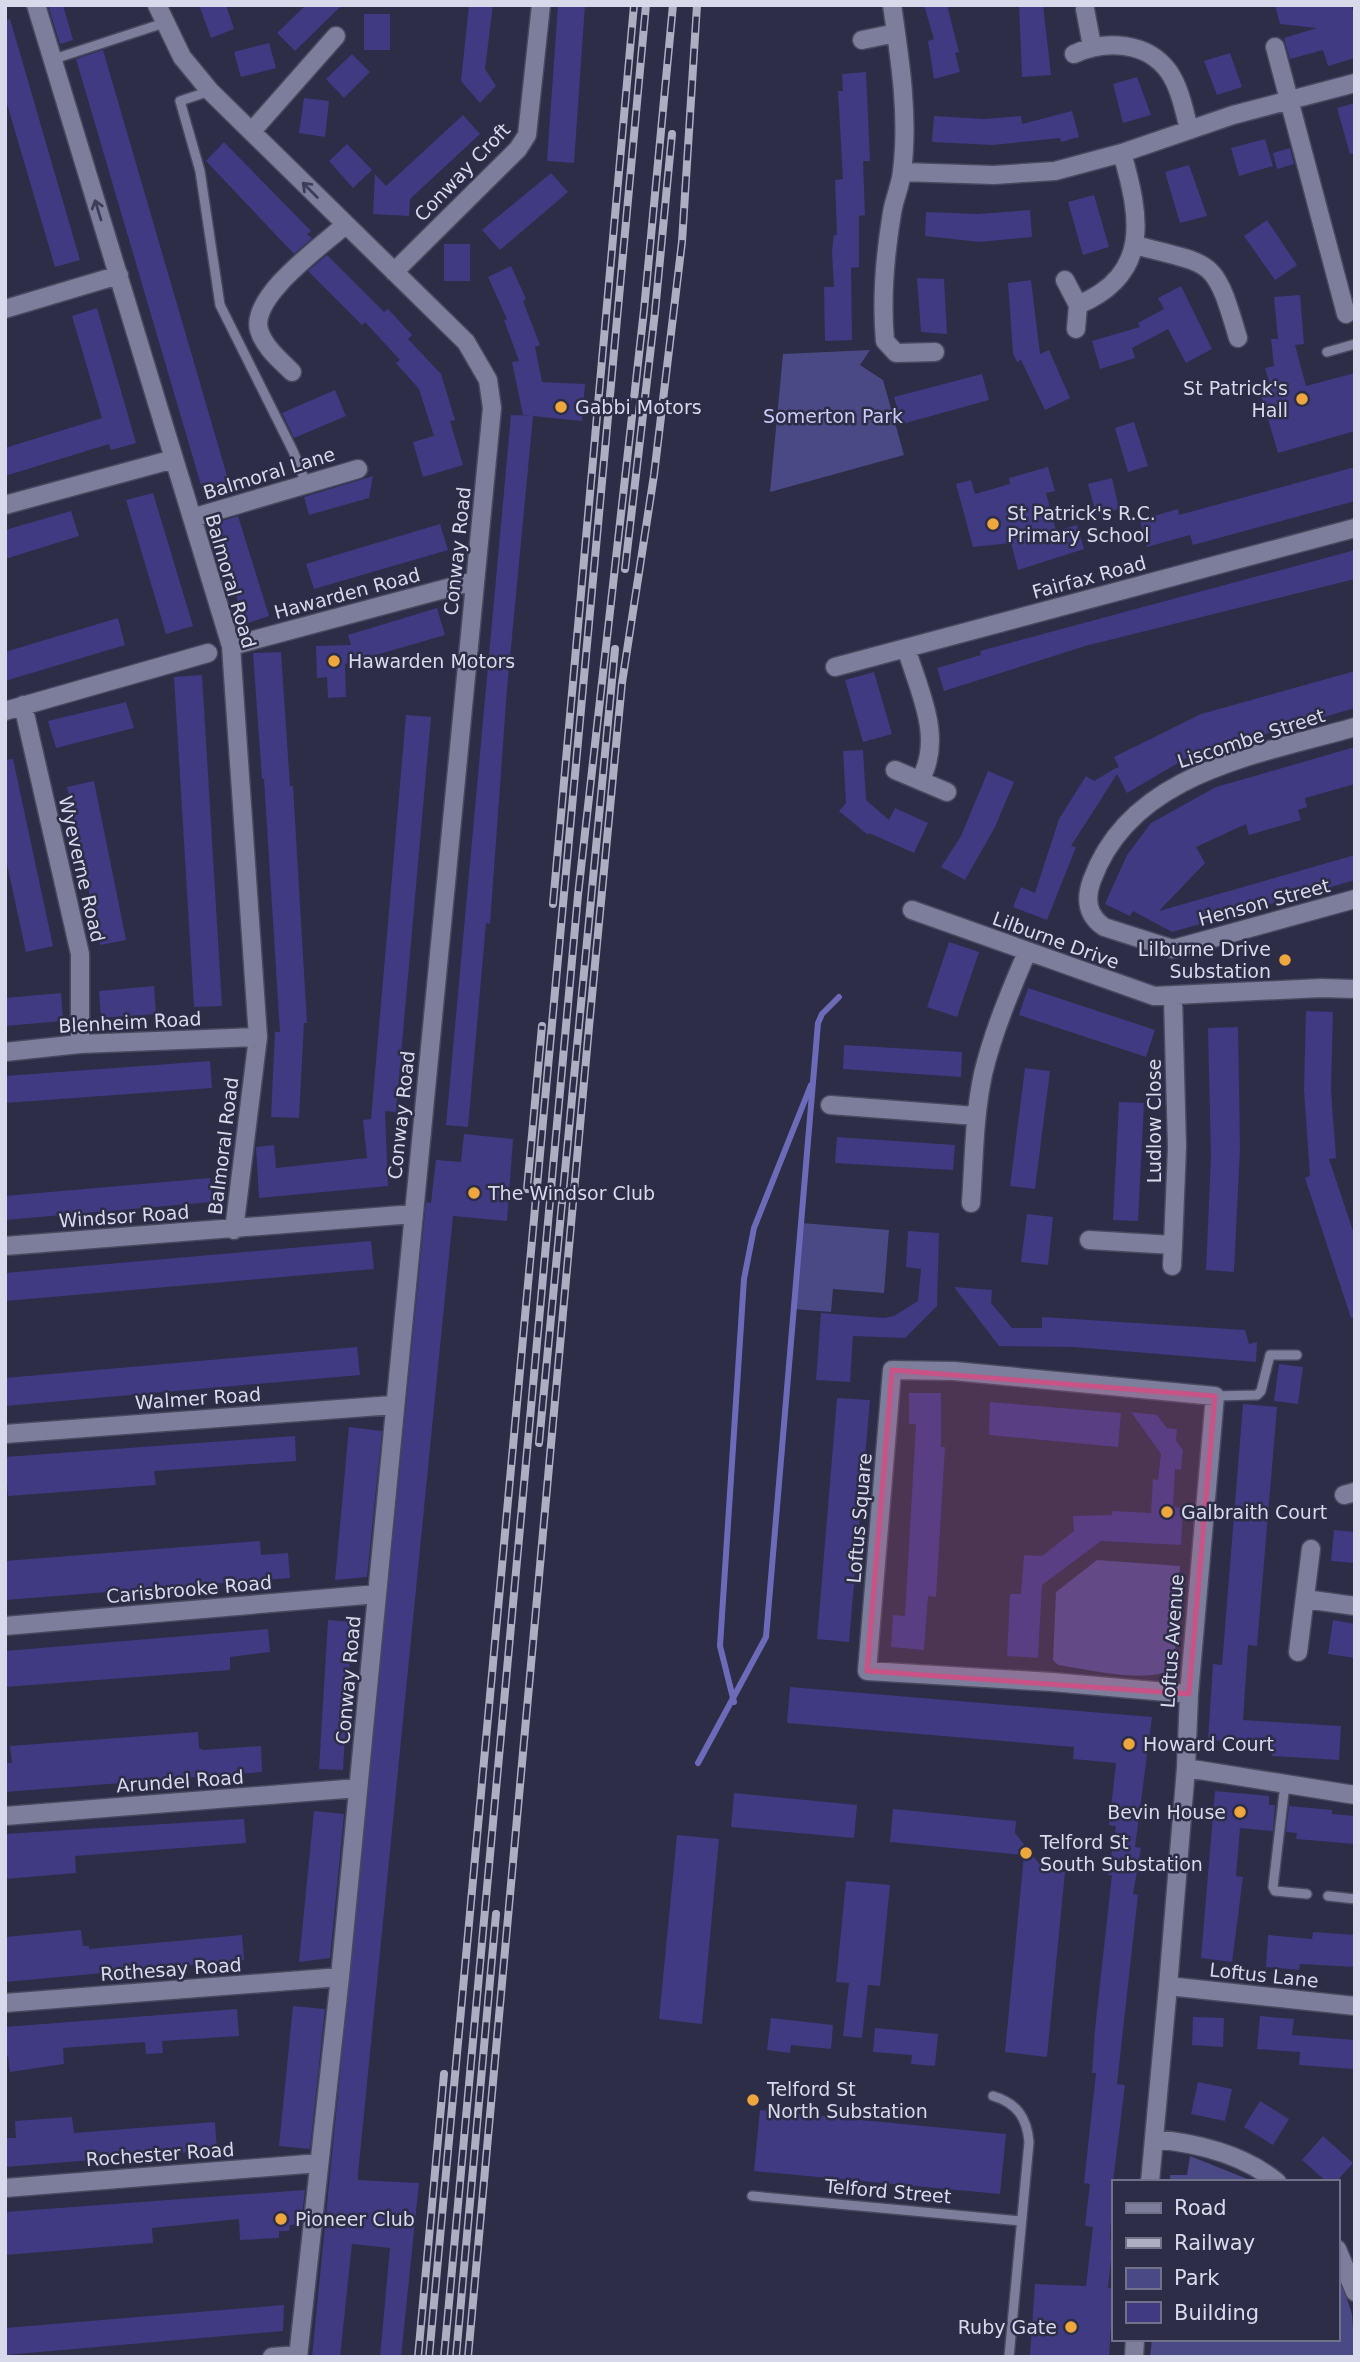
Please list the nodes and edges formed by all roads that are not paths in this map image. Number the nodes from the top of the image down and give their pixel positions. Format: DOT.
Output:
graph roads {
  1 [pos="36,5"];
  2 [pos="157,5"];
  3 [pos="541,5"];
  4 [pos="892,5"];
  5 [pos="1085,9"];
  6 [pos="164,23"];
  7 [pos="896,33"];
  8 [pos="336,36"];
  9 [pos="862,40"];
  10 [pos="1092,46"];
  11 [pos="1275,47"];
  12 [pos="1074,54"];
  13 [pos="51,60"];
  14 [pos="1355,83"];
  15 [pos="210,91"];
  16 [pos="1289,99"];
  17 [pos="1189,129"];
  18 [pos="252,131"];
  19 [pos="1122,153"];
  20 [pos="902,172"];
  21 [pos="345,225"];
  22 [pos="1135,245"];
  23 [pos="394,272"];
  24 [pos="119,275"];
  25 [pos="1065,280"];
  26 [pos="1078,305"];
  27 [pos="5,309"];
  28 [pos="1346,314"];
  29 [pos="1076,330"];
  30 [pos="1238,338"];
  31 [pos="1355,344"];
  32 [pos="935,352"];
  33 [pos="1327,352"];
  34 [pos="292,372"];
  35 [pos="174,459"];
  36 [pos="358,469"];
  37 [pos="306,483"];
  38 [pos="5,505"];
  39 [pos="192,518"];
  40 [pos="1355,528"];
  41 [pos="474,581"];
  42 [pos="231,646"];
  43 [pos="906,648"];
  44 [pos="208,653"];
  45 [pos="835,667"];
  46 [pos="14,708"];
  47 [pos="1355,727"];
  48 [pos="895,770"];
  49 [pos="920,780"];
  50 [pos="947,792"];
  51 [pos="1355,899"];
  52 [pos="912,910"];
  53 [pos="1104,927"];
  54 [pos="1027,952"];
  55 [pos="1355,989"];
  56 [pos="1173,998"];
  57 [pos="258,1037"];
  58 [pos="80,1044"];
  59 [pos="5,1052"];
  60 [pos="830,1105"];
  61 [pos="976,1116"];
  62 [pos="971,1203"];
  63 [pos="413,1214"];
  64 [pos="234,1230"];
  65 [pos="1089,1240"];
  66 [pos="1173,1245"];
  67 [pos="5,1246"];
  68 [pos="1172,1266"];
  69 [pos="1297,1355"];
  70 [pos="1215,1396"];
  71 [pos="393,1405"];
  72 [pos="5,1434"];
  73 [pos="1311,1549"];
  74 [pos="377,1594"];
  75 [pos="1305,1599"];
  76 [pos="1355,1606"];
  77 [pos="5,1626"];
  78 [pos="1298,1652"];
  79 [pos="1189,1694"];
  80 [pos="1186,1768"];
  81 [pos="1285,1784"];
  82 [pos="358,1788"];
  83 [pos="1355,1795"];
  84 [pos="5,1815"];
  85 [pos="1307,1894"];
  86 [pos="1328,1896"];
  87 [pos="1355,1899"];
  88 [pos="340,1977"];
  89 [pos="1168,1986"];
  90 [pos="5,2003"];
  91 [pos="1355,2007"];
  92 [pos="993,2095"];
  93 [pos="1153,2139"];
  94 [pos="319,2163"];
  95 [pos="1150,2180"];
  96 [pos="1274,2180"];
  97 [pos="5,2188"];
  98 [pos="752,2196"];
  99 [pos="1021,2221"];
  100 [pos="1339,2254"];
  101 [pos="1355,2292"];
  102 [pos="298,2356"];
  103 [pos="272,2357"];
  104 [pos="1009,2357"];
  1 -- 13 [label="street, Balmoral Road"];
  2 -- 6 [label="street, Conway Road"];
  3 -- 23 [label="street, Conway Croft"];
  4 -- 7 [label="street"];
  5 -- 10 [label="street"];
  6 -- 13 [label="lane"];
  6 -- 15 [label="street, Conway Road"];
  7 -- 9 [label="street"];
  7 -- 20 [label="street"];
  8 -- 18 [label="street"];
  10 -- 12 [label="street"];
  10 -- 17 [label="street"];
  11 -- 16 [label="street"];
  24 -- 13 [label="street, Balmoral Road, one-way"];
  14 -- 16 [label="street"];
  15 -- 18 [label="street, Conway Road"];
  15 -- 37 [label="lane"];
  16 -- 17 [label="street"];
  16 -- 28 [label="street"];
  17 -- 19 [label="street"];
  21 -- 18 [label="street, Conway Road, one-way"];
  19 -- 20 [label="street"];
  19 -- 22 [label="street"];
  20 -- 32 [label="street"];
  21 -- 23 [label="street, Conway Road"];
  21 -- 34 [label="street"];
  22 -- 26 [label="street"];
  22 -- 30 [label="street"];
  23 -- 41 [label="street, Conway Road"];
  24 -- 27 [label="street"];
  24 -- 35 [label="street, Balmoral Road"];
  25 -- 26 [label="street"];
  26 -- 29 [label="street"];
  31 -- 33 [label="lane"];
  35 -- 38 [label="street"];
  35 -- 39 [label="street, Balmoral Road"];
  36 -- 37 [label="street, Balmoral Lane"];
  37 -- 39 [label="street, Balmoral Lane"];
  39 -- 42 [label="street, Balmoral Road"];
  40 -- 43 [label="street, Fairfax Road"];
  41 -- 42 [label="street, Hawarden Road"];
  41 -- 63 [label="street, Conway Road"];
  42 -- 57 [label="street, Balmoral Road"];
  43 -- 45 [label="street, Fairfax Road"];
  43 -- 49 [label="street"];
  44 -- 46 [label="street"];
  46 -- 58 [label="street, Wyeverne Road"];
  47 -- 53 [label="street, Liscombe Street"];
  48 -- 49 [label="street"];
  49 -- 50 [label="street"];
  51 -- 53 [label="street, Henson Street"];
  52 -- 54 [label="street, Lilburne Drive"];
  54 -- 56 [label="street, Lilburne Drive"];
  54 -- 61 [label="street"];
  55 -- 56 [label="street, Lilburne Drive"];
  56 -- 66 [label="street, Ludlow Close"];
  57 -- 58 [label="street, Blenheim Road"];
  57 -- 64 [label="street, Balmoral Road"];
  58 -- 59 [label="street, Blenheim Road"];
  60 -- 61 [label="street"];
  61 -- 62 [label="street"];
  63 -- 64 [label="street, Windsor Road"];
  63 -- 71 [label="street, Conway Road"];
  64 -- 67 [label="street, Windsor Road"];
  65 -- 66 [label="street"];
  66 -- 68 [label="street, Ludlow Close"];
  69 -- 70 [label="lane"];
  70 -- 79 [label="street, Loftus Avenue"];
  70 -- 79 [label="street, Loftus Square"];
  71 -- 72 [label="street, Walmer Road"];
  71 -- 74 [label="street, Conway Road"];
  73 -- 75 [label="street"];
  74 -- 77 [label="street, Carisbrooke Road"];
  74 -- 82 [label="street, Conway Road"];
  75 -- 76 [label="street"];
  75 -- 78 [label="street"];
  79 -- 80 [label="street, Loftus Avenue"];
  80 -- 81 [label="street"];
  80 -- 89 [label="street, Loftus Avenue"];
  81 -- 83 [label="street"];
  81 -- 85 [label="lane"];
  82 -- 84 [label="street, Arundel Road"];
  82 -- 88 [label="street, Conway Road"];
  86 -- 87 [label="lane"];
  88 -- 90 [label="street, Rothesay Road"];
  88 -- 94 [label="street, Conway Road"];
  89 -- 91 [label="street, Loftus Lane"];
  89 -- 93 [label="street, Loftus Avenue"];
  92 -- 99 [label="lane"];
  93 -- 95 [label="street, Loftus Avenue"];
  93 -- 96 [label="street"];
  94 -- 97 [label="street, Rochester Road"];
  94 -- 102 [label="street, Conway Road"];
  98 -- 99 [label="lane, Telford Street"];
  99 -- 104 [label="lane"];
  100 -- 101 [label="street"];
  102 -- 103 [label="street"];
}
